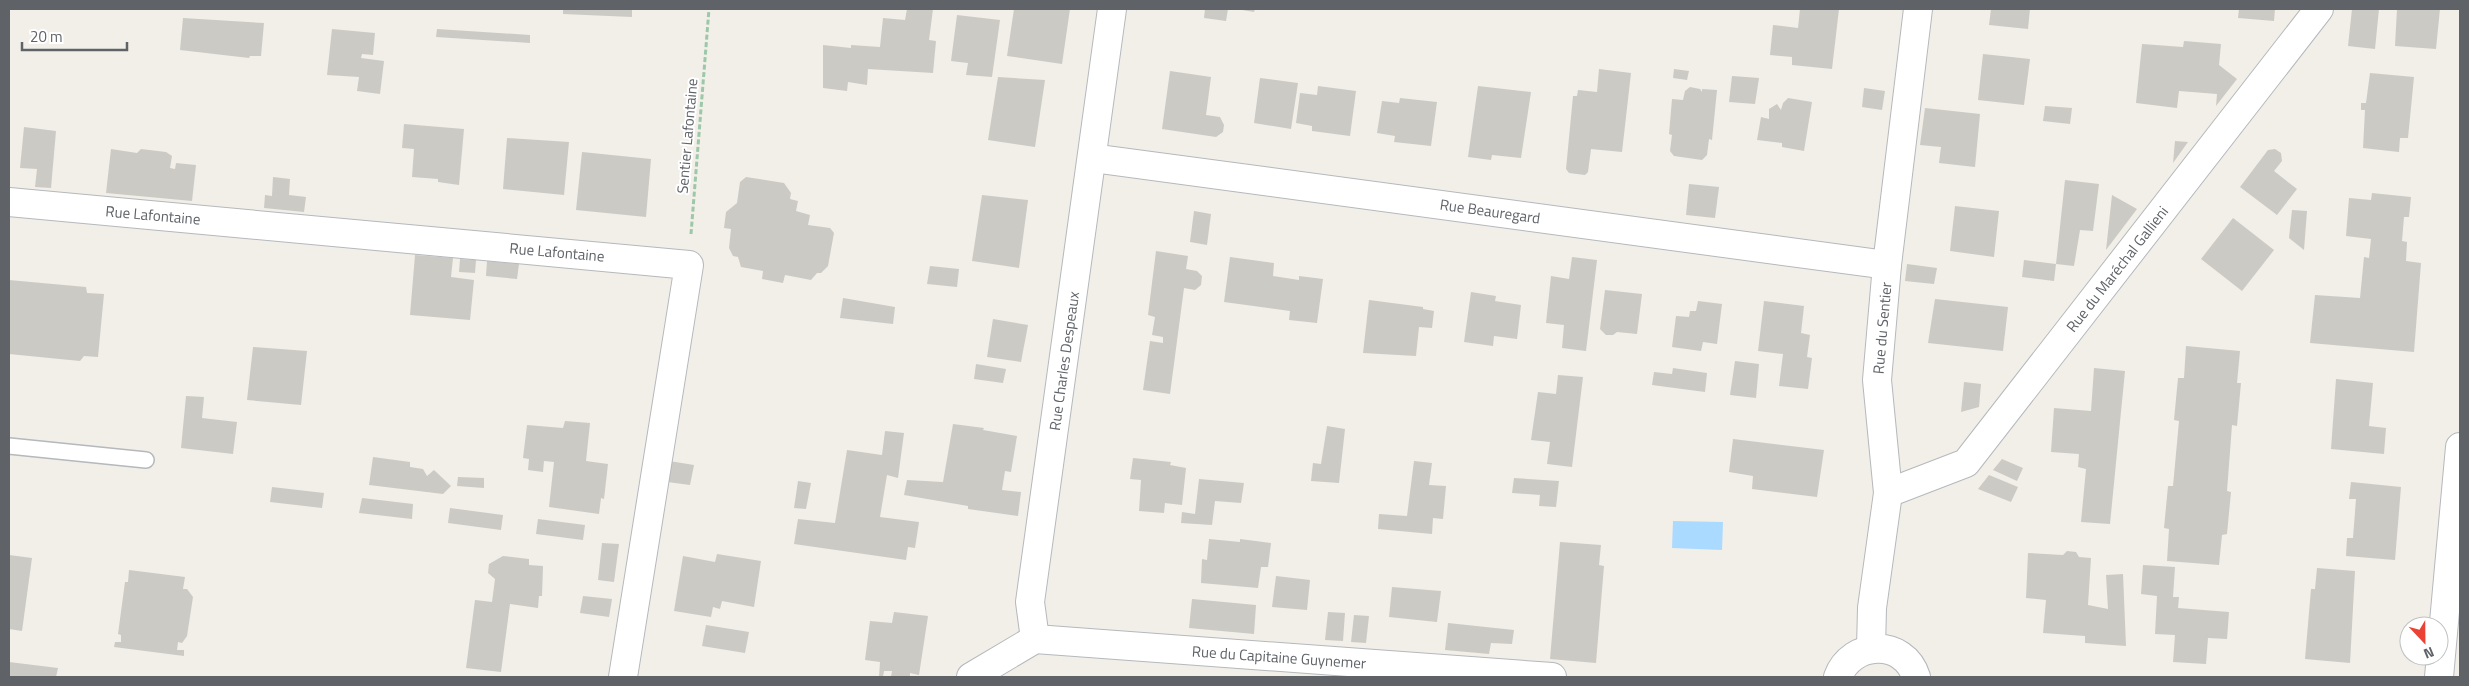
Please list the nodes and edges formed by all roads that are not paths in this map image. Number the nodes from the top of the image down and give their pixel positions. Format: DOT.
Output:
graph roads {
  1 [pos="1112,9"];
  2 [pos="1918,9"];
  3 [pos="2319,9"];
  4 [pos="1092,158"];
  5 [pos="9,202"];
  6 [pos="1887,265"];
  7 [pos="9,446"];
  8 [pos="2460,447"];
  9 [pos="146,460"];
  10 [pos="1888,493"];
  11 [pos="1036,639"];
  12 [pos="1871,648"];
  13 [pos="623,677"];
  14 [pos="971,677"];
  15 [pos="1552,677"];
  16 [pos="1838,677"];
  17 [pos="1916,677"];
  18 [pos="2439,677"];
  1 -- 4 [label="street, Rue Charles Despeaux"];
  2 -- 6 [label="street, Rue du Sentier"];
  3 -- 10 [label="street, Rue du Maréchal Gallieni"];
  4 -- 6 [label="street, Rue Beauregard"];
  4 -- 11 [label="street, Rue Charles Despeaux"];
  5 -- 13 [label="street, Rue Lafontaine"];
  6 -- 10 [label="street, Rue du Sentier"];
  7 -- 9 [label="lane"];
  8 -- 18 [label="street"];
  10 -- 12 [label="street, Rue du Sentier"];
  11 -- 14 [label="street"];
  11 -- 15 [label="street, Rue du Capitaine Guynemer"];
  12 -- 16 [label="street"];
  12 -- 17 [label="street"];
}
